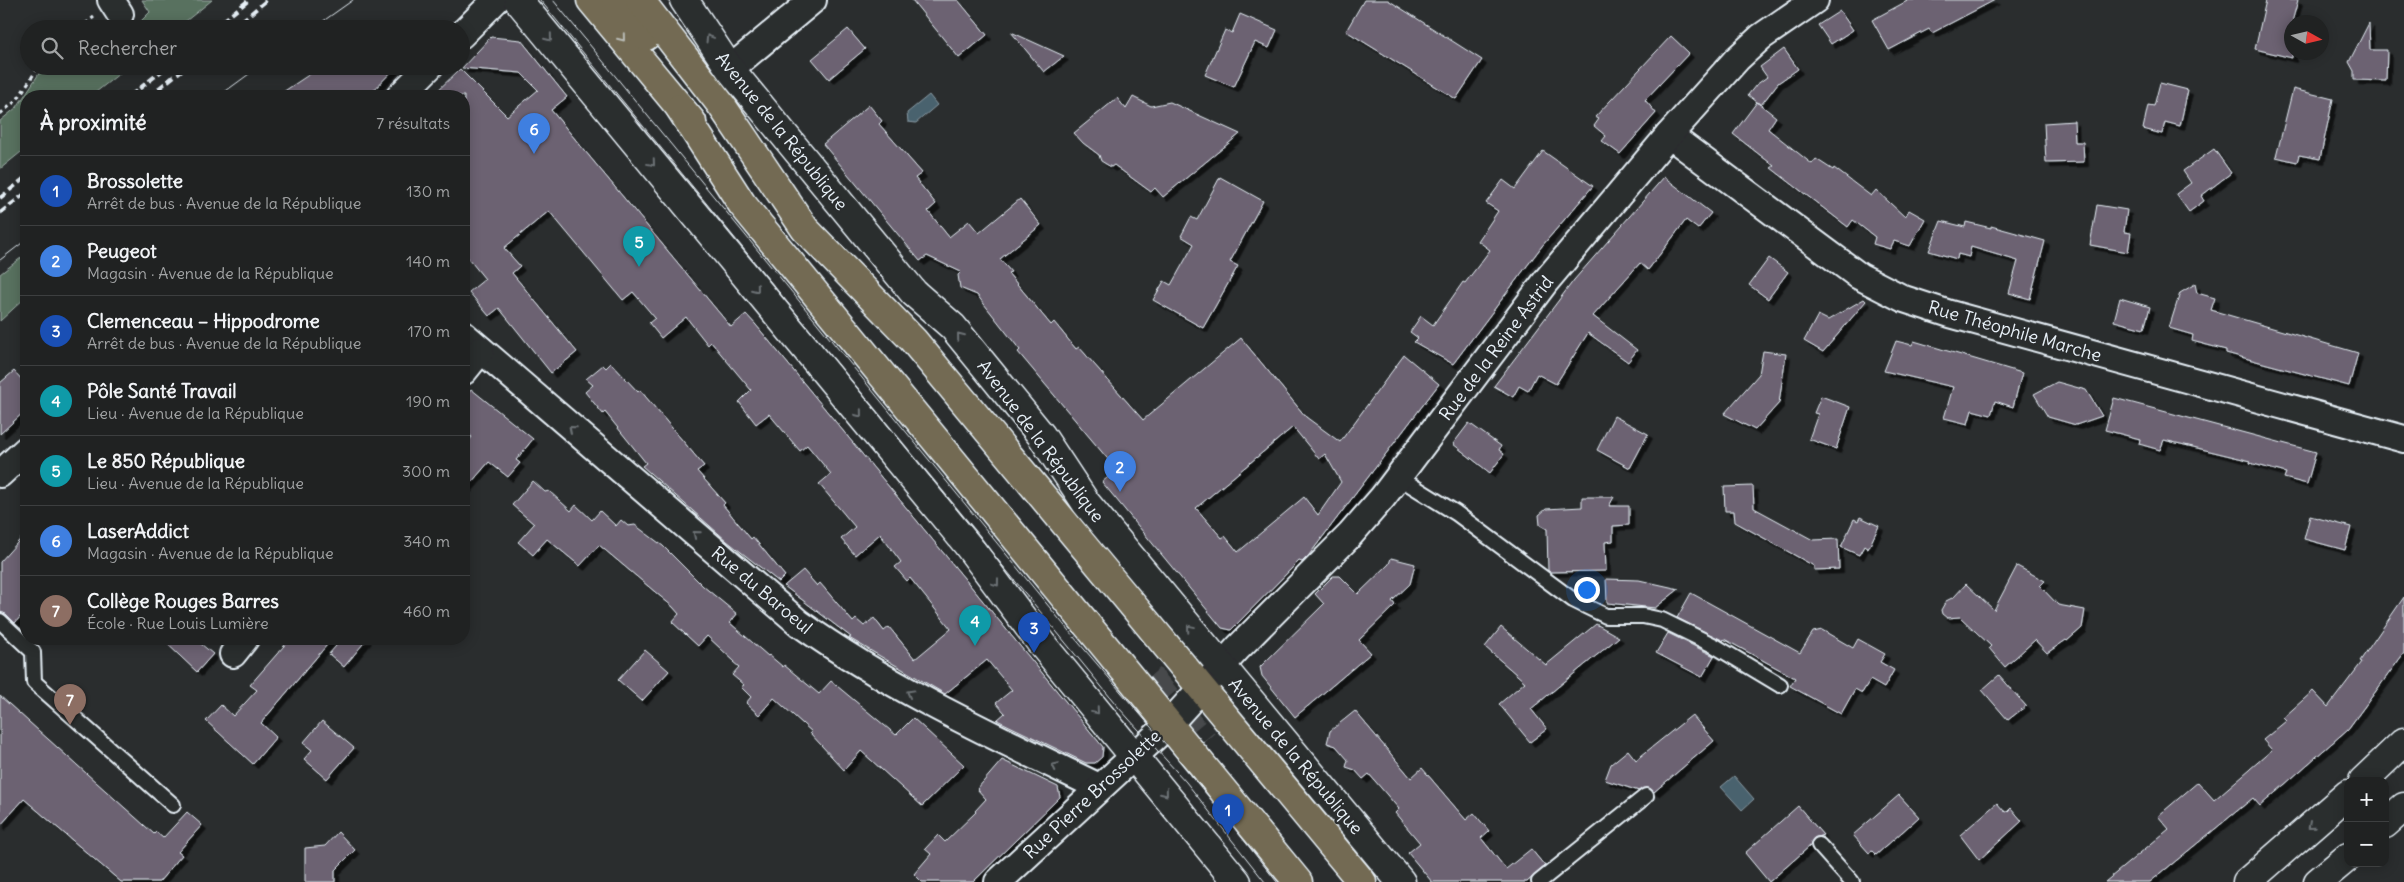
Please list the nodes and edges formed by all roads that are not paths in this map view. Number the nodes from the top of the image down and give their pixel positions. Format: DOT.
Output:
graph roads {
  1 [pos="496,0"];
  2 [pos="518,0"];
  3 [pos="591,0"];
  4 [pos="616,0"];
  5 [pos="640,0"];
  6 [pos="684,0"];
  7 [pos="813,0"];
  8 [pos="1815,0"];
  9 [pos="470,26"];
  10 [pos="730,69"];
  11 [pos="421,75"];
  12 [pos="406,90"];
  13 [pos="680,108"];
  14 [pos="1669,135"];
  15 [pos="805,229"];
  16 [pos="473,342"];
  17 [pos="2404,439"];
  18 [pos="20,456"];
  19 [pos="0,474"];
  20 [pos="1398,477"];
  21 [pos="0,621"];
  22 [pos="20,640"];
  23 [pos="26,645"];
  24 [pos="1222,665"];
  25 [pos="1780,685"];
  26 [pos="1185,706"];
  27 [pos="2404,742"];
  28 [pos="1134,755"];
  29 [pos="2367,777"];
  30 [pos="1099,787"];
  31 [pos="1646,796"];
  32 [pos="2344,797"];
  33 [pos="173,805"];
  34 [pos="2404,808"];
  35 [pos="2387,822"];
  36 [pos="1819,845"];
  37 [pos="2344,859"];
  38 [pos="998,882"];
  39 [pos="1237,882"];
  40 [pos="1298,882"];
  41 [pos="1319,882"];
  42 [pos="1344,882"];
  43 [pos="1362,882"];
  44 [pos="1401,882"];
  45 [pos="1539,882"];
  46 [pos="1852,882"];
  47 [pos="2247,882"];
  48 [pos="2318,882"];
  1 -- 9 [label="street"];
  2 -- 28 [label="street, one-way"];
  3 -- 13 [label="main road, one-way"];
  4 -- 15 [label="main road"];
  5 -- 15 [label="main road"];
  10 -- 6 [label="street, Avenue de la République, one-way"];
  7 -- 10 [label="street"];
  8 -- 14 [label="street, Rue de la Reine Astrid"];
  24 -- 10 [label="street, Avenue de la République, one-way"];
  11 -- 12 [label="street"];
  13 -- 15 [label="main road"];
  13 -- 26 [label="main road"];
  14 -- 17 [label="street, Rue Théophile Marche"];
  14 -- 20 [label="street, Rue de la Reine Astrid"];
  15 -- 26 [label="main road"];
  30 -- 16 [label="street, Rue du Baroeul, one-way"];
  18 -- 19 [label="street"];
  20 -- 24 [label="street, Rue de la Reine Astrid"];
  20 -- 25 [label="lane"];
  21 -- 22 [label="lane"];
  23 -- 33 [label="lane"];
  24 -- 26 [label="street, Rue de la Reine Astrid"];
  24 -- 44 [label="street, Avenue de la République"];
  26 -- 28 [label="street, Rue Pierre Brossolette"];
  26 -- 40 [label="main road"];
  26 -- 43 [label="main road"];
  27 -- 29 [label="street"];
  28 -- 30 [label="street, Rue Pierre Brossolette"];
  28 -- 39 [label="street, one-way"];
  30 -- 38 [label="street, Rue Pierre Brossolette"];
  31 -- 45 [label="lane"];
  32 -- 47 [label="street, one-way"];
  34 -- 35 [label="street"];
  36 -- 46 [label="lane"];
  37 -- 48 [label="street"];
  41 -- 42 [label="main road"];
}
